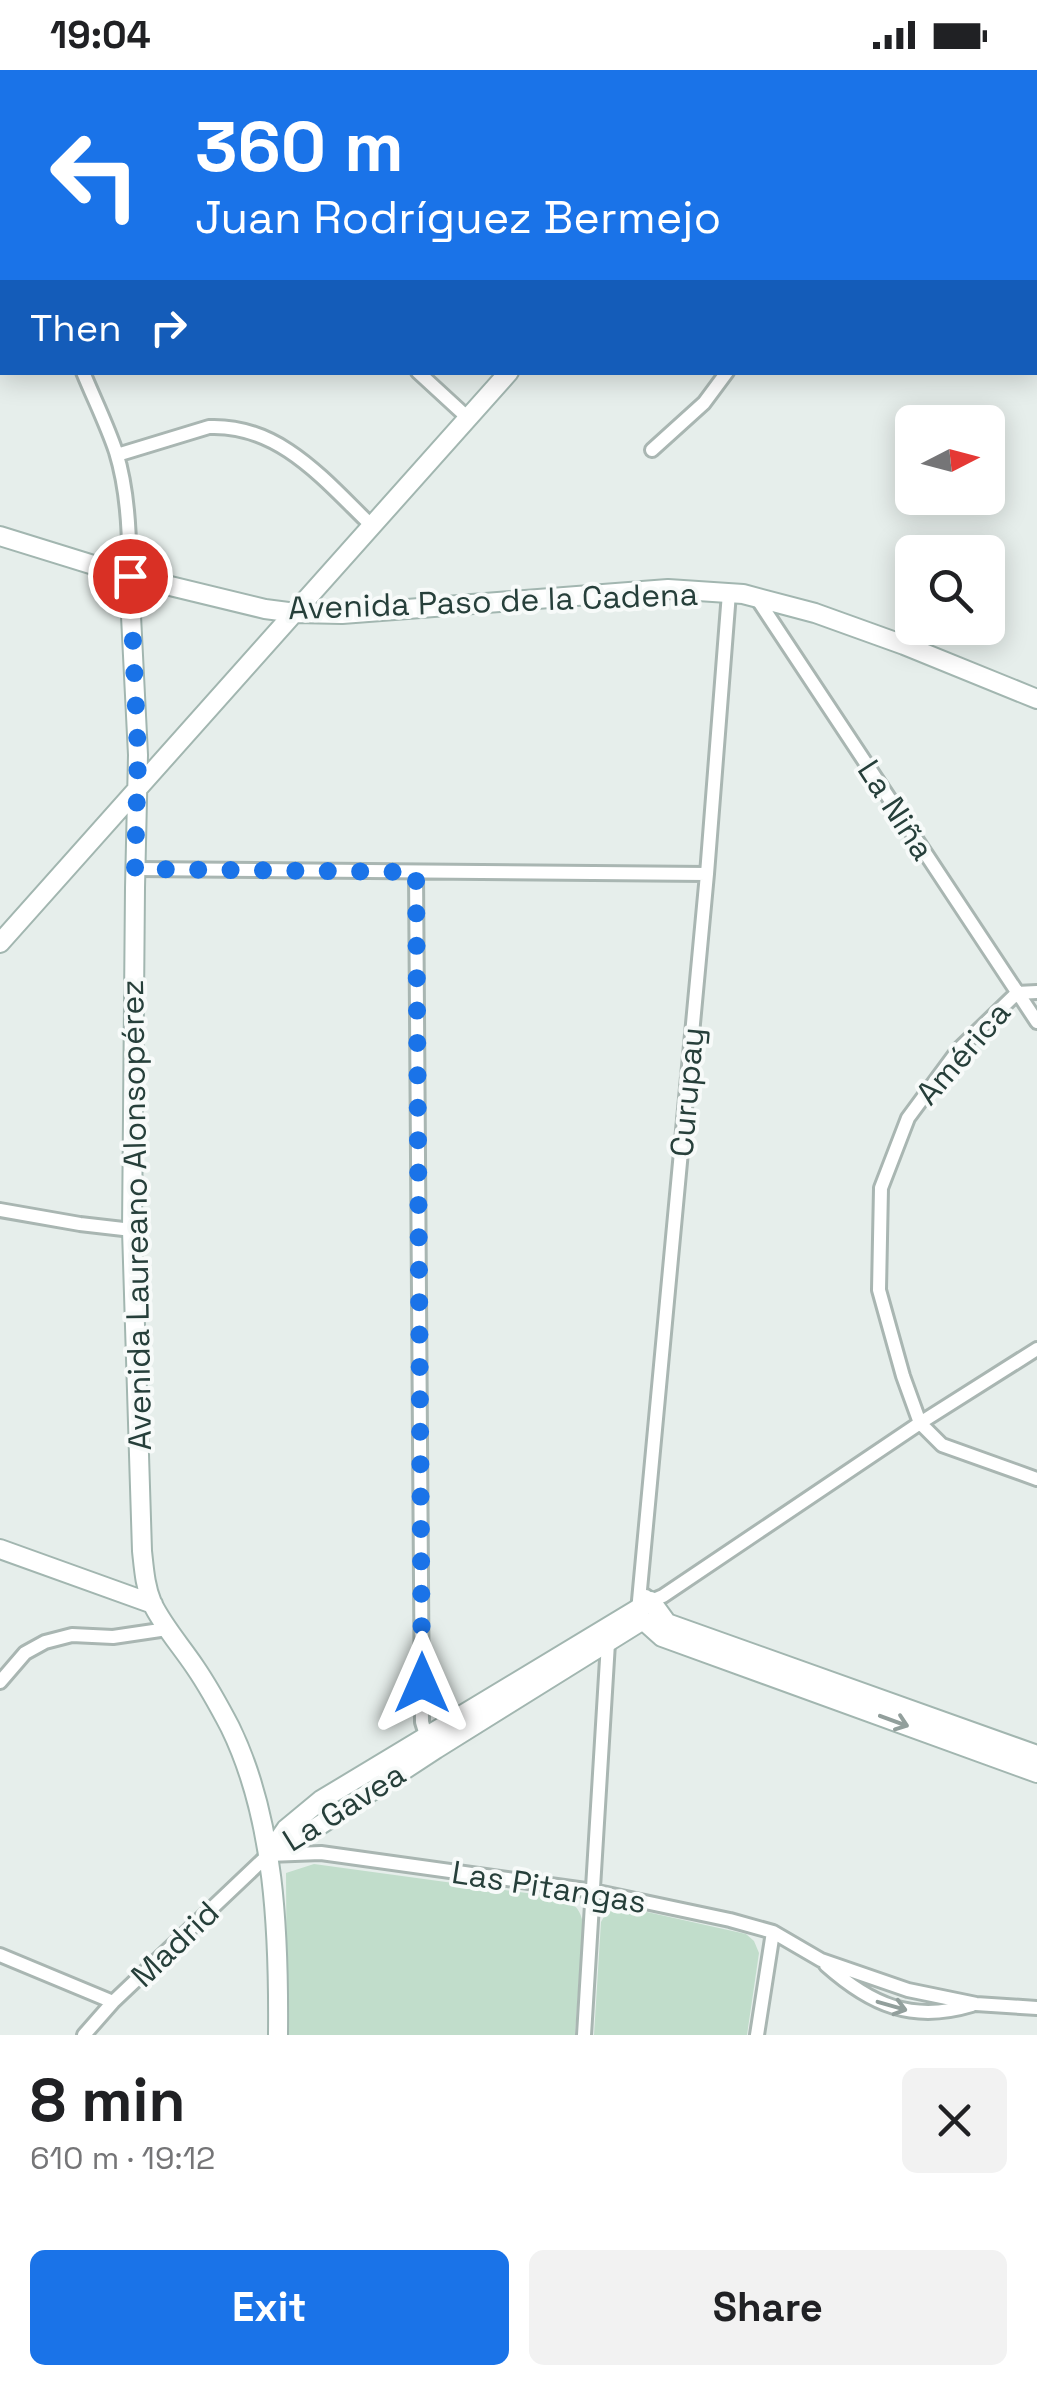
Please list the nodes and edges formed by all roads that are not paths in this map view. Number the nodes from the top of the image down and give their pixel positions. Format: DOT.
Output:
graph roads {
  1 [pos="84,375"];
  2 [pos="421,375"];
  3 [pos="506,375"];
  4 [pos="725,375"];
  5 [pos="468,418"];
  6 [pos="652,450"];
  7 [pos="117,455"];
  8 [pos="372,526"];
  9 [pos="0,536"];
  10 [pos="130,576"];
  11 [pos="728,593"];
  12 [pos="756,598"];
  13 [pos="296,614"];
  14 [pos="1037,699"];
  15 [pos="137,791"];
  16 [pos="135,869"];
  17 [pos="416,872"];
  18 [pos="707,874"];
  19 [pos="0,944"];
  20 [pos="1017,992"];
  21 [pos="1037,992"];
  22 [pos="1037,1022"];
  23 [pos="0,1210"];
  24 [pos="132,1230"];
  25 [pos="1037,1350"];
  26 [pos="920,1423"];
  27 [pos="1037,1479"];
  28 [pos="0,1550"];
  29 [pos="153,1604"];
  30 [pos="649,1605"];
  31 [pos="168,1629"];
  32 [pos="604,1637"];
  33 [pos="0,1682"];
  34 [pos="431,1742"];
  35 [pos="1037,1755"];
  36 [pos="1037,1773"];
  37 [pos="268,1855"];
  38 [pos="593,1891"];
  39 [pos="773,1932"];
  40 [pos="0,1955"];
  41 [pos="821,1960"];
  42 [pos="113,2002"];
  43 [pos="976,2004"];
  44 [pos="1037,2008"];
  45 [pos="84,2035"];
  46 [pos="278,2035"];
  47 [pos="584,2035"];
  48 [pos="757,2035"];
  1 -- 7 [label="street, Avenida Laureano Alonsopérez"];
  2 -- 5 [label="street"];
  3 -- 5 [label="street"];
  4 -- 6 [label="street"];
  5 -- 8 [label="street"];
  7 -- 8 [label="street"];
  7 -- 10 [label="street, Avenida Laureano Alonsopérez"];
  8 -- 13 [label="street"];
  9 -- 10 [label="street, Avenida Paso de la Cadena"];
  10 -- 13 [label="street, Avenida Paso de la Cadena"];
  10 -- 15 [label="street, Avenida Laureano Alonsopérez"];
  11 -- 12 [label="street, Avenida Paso de la Cadena"];
  11 -- 13 [label="street, Avenida Paso de la Cadena"];
  11 -- 18 [label="street, Curupay"];
  12 -- 14 [label="street, Avenida Paso de la Cadena"];
  12 -- 20 [label="street, La Niña"];
  13 -- 15 [label="street"];
  15 -- 16 [label="street, Avenida Laureano Alonsopérez"];
  15 -- 19 [label="street"];
  16 -- 17 [label="street"];
  16 -- 24 [label="street, Avenida Laureano Alonsopérez"];
  17 -- 18 [label="street"];
  17 -- 34 [label="street"];
  18 -- 30 [label="street, Curupay"];
  20 -- 21 [label="street, América"];
  20 -- 22 [label="street, La Niña"];
  20 -- 26 [label="street, América"];
  23 -- 24 [label="street"];
  24 -- 29 [label="street, Avenida Laureano Alonsopérez"];
  25 -- 26 [label="street, La Gavea"];
  26 -- 27 [label="street"];
  26 -- 30 [label="street, La Gavea"];
  28 -- 29 [label="street"];
  29 -- 31 [label="street, Avenida Laureano Alonsopérez"];
  30 -- 32 [label="street, La Gavea"];
  30 -- 35 [label="street"];
  30 -- 36 [label="street, one-way"];
  31 -- 33 [label="street"];
  31 -- 37 [label="street, Avenida Laureano Alonsopérez"];
  32 -- 34 [label="street, La Gavea"];
  32 -- 38 [label="street"];
  34 -- 37 [label="street, La Gavea"];
  37 -- 38 [label="street, Las Pitangas"];
  37 -- 42 [label="street, Madrid"];
  37 -- 46 [label="street, Avenida Laureano Alonsopérez"];
  38 -- 39 [label="street, Las Pitangas"];
  38 -- 47 [label="street"];
  39 -- 41 [label="street, Las Pitangas"];
  39 -- 48 [label="street"];
  40 -- 42 [label="street"];
  41 -- 43 [label="street, Las Pitangas"];
  41 -- 43 [label="street, Las Pitangas, one-way"];
  42 -- 45 [label="street, Madrid"];
  43 -- 44 [label="street, Las Pitangas"];
}
